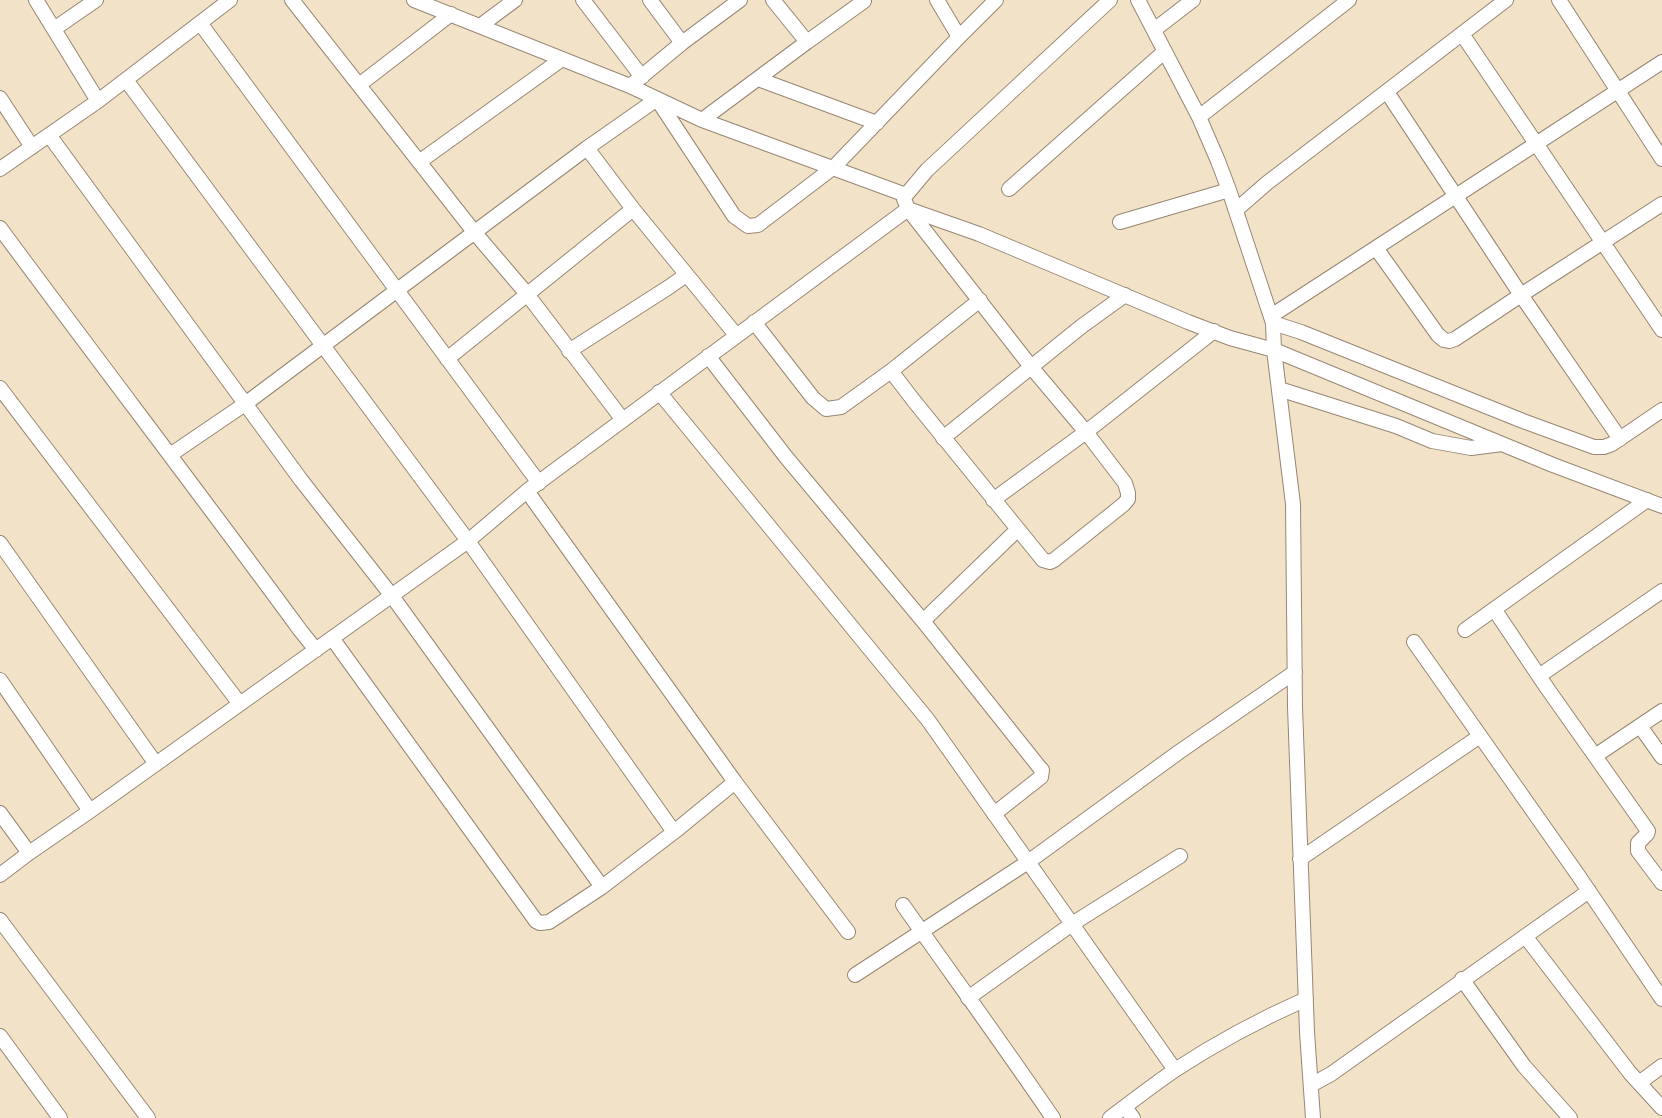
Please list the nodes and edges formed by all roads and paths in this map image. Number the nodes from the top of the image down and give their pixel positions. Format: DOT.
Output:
graph roads {
  1 [pos="36,0"];
  2 [pos="96,0"];
  3 [pos="230,0"];
  4 [pos="292,0"];
  5 [pos="414,0"];
  6 [pos="515,0"];
  7 [pos="583,0"];
  8 [pos="650,0"];
  9 [pos="740,0"];
  10 [pos="773,0"];
  11 [pos="938,0"];
  12 [pos="996,0"];
  13 [pos="1110,0"];
  14 [pos="1138,0"];
  15 [pos="1194,0"];
  16 [pos="1349,0"];
  17 [pos="1506,0"];
  18 [pos="1559,0"];
  19 [pos="864,2"];
  20 [pos="451,14"];
  21 [pos="200,23"];
  22 [pos="480,26"];
  23 [pos="54,29"];
  24 [pos="1154,30"];
  25 [pos="1462,34"];
  26 [pos="959,37"];
  27 [pos="807,42"];
  28 [pos="682,43"];
  29 [pos="1164,52"];
  30 [pos="562,59"];
  31 [pos="1662,62"];
  32 [pos="642,77"];
  33 [pos="758,79"];
  34 [pos="126,80"];
  35 [pos="359,85"];
  36 [pos="630,86"];
  37 [pos="1618,90"];
  38 [pos="1387,92"];
  39 [pos="0,98"];
  40 [pos="657,99"];
  41 [pos="98,101"];
  42 [pos="1199,118"];
  43 [pos="702,120"];
  44 [pos="877,123"];
  45 [pos="48,136"];
  46 [pos="1536,143"];
  47 [pos="32,147"];
  48 [pos="587,148"];
  49 [pos="1662,159"];
  50 [pos="419,162"];
  51 [pos="834,167"];
  52 [pos="0,169"];
  53 [pos="1009,189"];
  54 [pos="1229,190"];
  55 [pos="906,195"];
  56 [pos="1455,196"];
  57 [pos="1662,204"];
  58 [pos="633,209"];
  59 [pos="908,210"];
  60 [pos="1236,210"];
  61 [pos="1120,222"];
  62 [pos="0,228"];
  63 [pos="475,232"];
  64 [pos="1603,243"];
  65 [pos="1376,248"];
  66 [pos="686,275"];
  67 [pos="396,290"];
  68 [pos="527,294"];
  69 [pos="1125,295"];
  70 [pos="1521,295"];
  71 [pos="980,300"];
  72 [pos="754,322"];
  73 [pos="1662,330"];
  74 [pos="1214,332"];
  75 [pos="1273,333"];
  76 [pos="736,336"];
  77 [pos="323,345"];
  78 [pos="569,351"];
  79 [pos="708,356"];
  80 [pos="446,359"];
  81 [pos="1032,368"];
  82 [pos="891,370"];
  83 [pos="0,388"];
  84 [pos="1279,389"];
  85 [pos="660,392"];
  86 [pos="245,404"];
  87 [pos="1662,410"];
  88 [pos="623,420"];
  89 [pos="1086,432"];
  90 [pos="943,438"];
  91 [pos="1620,439"];
  92 [pos="1503,444"];
  93 [pos="170,454"];
  94 [pos="533,487"];
  95 [pos="993,500"];
  96 [pos="1647,500"];
  97 [pos="1662,506"];
  98 [pos="1018,530"];
  99 [pos="468,541"];
  100 [pos="0,543"];
  101 [pos="1662,591"];
  102 [pos="392,596"];
  103 [pos="1494,610"];
  104 [pos="922,621"];
  105 [pos="1465,630"];
  106 [pos="332,638"];
  107 [pos="1414,642"];
  108 [pos="316,650"];
  109 [pos="1295,672"];
  110 [pos="1539,676"];
  111 [pos="0,680"];
  112 [pos="240,704"];
  113 [pos="1662,711"];
  114 [pos="1640,726"];
  115 [pos="1480,736"];
  116 [pos="1595,756"];
  117 [pos="1662,757"];
  118 [pos="156,764"];
  119 [pos="735,782"];
  120 [pos="90,811"];
  121 [pos="0,813"];
  122 [pos="994,814"];
  123 [pos="674,832"];
  124 [pos="30,853"];
  125 [pos="1180,856"];
  126 [pos="1300,859"];
  127 [pos="1028,862"];
  128 [pos="0,875"];
  129 [pos="1662,883"];
  130 [pos="602,887"];
  131 [pos="1589,891"];
  132 [pos="902,905"];
  133 [pos="0,920"];
  134 [pos="1072,924"];
  135 [pos="921,931"];
  136 [pos="848,932"];
  137 [pos="1525,936"];
  138 [pos="855,975"];
  139 [pos="1462,979"];
  140 [pos="968,998"];
  141 [pos="1306,999"];
  142 [pos="1662,999"];
  143 [pos="0,1036"];
  144 [pos="1662,1066"];
  145 [pos="1175,1070"];
  146 [pos="1639,1083"];
  147 [pos="1311,1085"];
  148 [pos="1662,1108"];
  149 [pos="1129,1112"];
  150 [pos="60,1118"];
  151 [pos="148,1118"];
  152 [pos="1053,1118"];
  153 [pos="1110,1118"];
  154 [pos="1313,1118"];
  155 [pos="1570,1118"];
  1 -- 23 [label="street"];
  2 -- 23 [label="street"];
  3 -- 21 [label="street"];
  4 -- 35 [label="street"];
  5 -- 20 [label="street"];
  6 -- 22 [label="street"];
  7 -- 32 [label="street"];
  8 -- 28 [label="street"];
  9 -- 28 [label="street"];
  10 -- 27 [label="street"];
  11 -- 26 [label="street"];
  12 -- 26 [label="street"];
  13 -- 55 [label="street"];
  14 -- 24 [label="street"];
  15 -- 24 [label="street"];
  16 -- 42 [label="street"];
  17 -- 25 [label="street"];
  18 -- 37 [label="street"];
  19 -- 27 [label="street"];
  20 -- 22 [label="street"];
  20 -- 35 [label="street"];
  21 -- 34 [label="street"];
  21 -- 67 [label="street"];
  22 -- 30 [label="street"];
  23 -- 41 [label="street"];
  24 -- 29 [label="street"];
  25 -- 38 [label="street"];
  25 -- 46 [label="street"];
  26 -- 44 [label="street"];
  27 -- 33 [label="street"];
  28 -- 32 [label="street"];
  29 -- 42 [label="street"];
  29 -- 53 [label="street"];
  30 -- 36 [label="street"];
  30 -- 50 [label="street"];
  31 -- 37 [label="street"];
  32 -- 36 [label="street"];
  33 -- 43 [label="street"];
  33 -- 44 [label="street"];
  34 -- 41 [label="street"];
  34 -- 77 [label="street"];
  35 -- 50 [label="street"];
  36 -- 40 [label="street"];
  37 -- 46 [label="street"];
  37 -- 49 [label="street"];
  38 -- 56 [label="street"];
  38 -- 60 [label="street"];
  39 -- 47 [label="street"];
  40 -- 43 [label="street"];
  40 -- 48 [label="street"];
  40 -- 51 [label="street"];
  41 -- 45 [label="street"];
  42 -- 54 [label="street"];
  43 -- 51 [label="street"];
  44 -- 51 [label="street"];
  45 -- 47 [label="street"];
  45 -- 86 [label="street"];
  46 -- 56 [label="street"];
  46 -- 64 [label="street"];
  47 -- 52 [label="street"];
  48 -- 58 [label="street"];
  48 -- 63 [label="street"];
  50 -- 63 [label="street"];
  51 -- 55 [label="street"];
  54 -- 60 [label="street"];
  54 -- 61 [label="street"];
  55 -- 59 [label="street"];
  56 -- 65 [label="street"];
  56 -- 70 [label="street"];
  57 -- 64 [label="street"];
  58 -- 66 [label="street"];
  58 -- 68 [label="street"];
  59 -- 69 [label="street"];
  59 -- 71 [label="street"];
  59 -- 72 [label="street"];
  60 -- 75 [label="street"];
  62 -- 93 [label="street"];
  63 -- 67 [label="street"];
  63 -- 68 [label="street"];
  64 -- 70 [label="street"];
  64 -- 73 [label="street"];
  65 -- 70 [label="street"];
  65 -- 75 [label="street"];
  66 -- 76 [label="street"];
  66 -- 78 [label="street"];
  67 -- 77 [label="street"];
  67 -- 80 [label="street"];
  68 -- 78 [label="street"];
  68 -- 80 [label="street"];
  69 -- 74 [label="street"];
  69 -- 81 [label="street"];
  70 -- 91 [label="street"];
  71 -- 81 [label="street"];
  71 -- 82 [label="street"];
  72 -- 76 [label="street"];
  72 -- 82 [label="street"];
  74 -- 75 [label="street"];
  74 -- 89 [label="street"];
  75 -- 84 [label="street"];
  75 -- 91 [label="street"];
  75 -- 92 [label="street"];
  76 -- 79 [label="street"];
  77 -- 86 [label="street"];
  77 -- 99 [label="street"];
  78 -- 88 [label="street"];
  79 -- 85 [label="street"];
  79 -- 104 [label="street"];
  80 -- 94 [label="street"];
  81 -- 89 [label="street"];
  81 -- 90 [label="street"];
  82 -- 90 [label="street"];
  83 -- 112 [label="street"];
  84 -- 92 [label="street"];
  84 -- 109 [label="street"];
  85 -- 88 [label="street"];
  85 -- 122 [label="street"];
  86 -- 93 [label="street"];
  86 -- 102 [label="street"];
  87 -- 91 [label="street"];
  88 -- 94 [label="street"];
  89 -- 95 [label="street"];
  89 -- 98 [label="street"];
  90 -- 95 [label="street"];
  92 -- 96 [label="street"];
  93 -- 108 [label="street"];
  94 -- 99 [label="street"];
  94 -- 119 [label="street"];
  95 -- 98 [label="street"];
  96 -- 97 [label="street"];
  96 -- 103 [label="street"];
  98 -- 104 [label="street"];
  99 -- 102 [label="street"];
  99 -- 123 [label="street"];
  100 -- 118 [label="street"];
  101 -- 110 [label="street"];
  102 -- 106 [label="street"];
  102 -- 130 [label="street"];
  103 -- 105 [label="street"];
  103 -- 110 [label="street"];
  104 -- 122 [label="street"];
  106 -- 108 [label="street"];
  106 -- 130 [label="street"];
  107 -- 115 [label="street"];
  108 -- 112 [label="street"];
  109 -- 126 [label="street"];
  109 -- 127 [label="street"];
  110 -- 116 [label="street"];
  111 -- 120 [label="street"];
  112 -- 118 [label="street"];
  113 -- 114 [label="street"];
  114 -- 116 [label="street"];
  114 -- 117 [label="street"];
  115 -- 126 [label="street"];
  115 -- 131 [label="street"];
  116 -- 129 [label="street"];
  118 -- 120 [label="street"];
  119 -- 123 [label="street"];
  119 -- 136 [label="street"];
  120 -- 124 [label="street"];
  121 -- 124 [label="street"];
  122 -- 127 [label="street"];
  123 -- 130 [label="street"];
  124 -- 128 [label="street"];
  125 -- 134 [label="street"];
  126 -- 141 [label="street"];
  127 -- 134 [label="street"];
  127 -- 135 [label="street"];
  131 -- 137 [label="street"];
  131 -- 142 [label="street"];
  132 -- 135 [label="street"];
  133 -- 151 [label="street"];
  134 -- 140 [label="street"];
  134 -- 145 [label="street"];
  135 -- 138 [label="street"];
  135 -- 140 [label="street"];
  137 -- 139 [label="street"];
  137 -- 146 [label="street"];
  139 -- 147 [label="street"];
  139 -- 155 [label="street"];
  140 -- 152 [label="street"];
  141 -- 145 [label="street"];
  141 -- 147 [label="street"];
  143 -- 150 [label="street"];
  144 -- 146 [label="street"];
  145 -- 149 [label="street"];
  146 -- 148 [label="street"];
  147 -- 154 [label="street"];
  149 -- 153 [label="street"];
}
